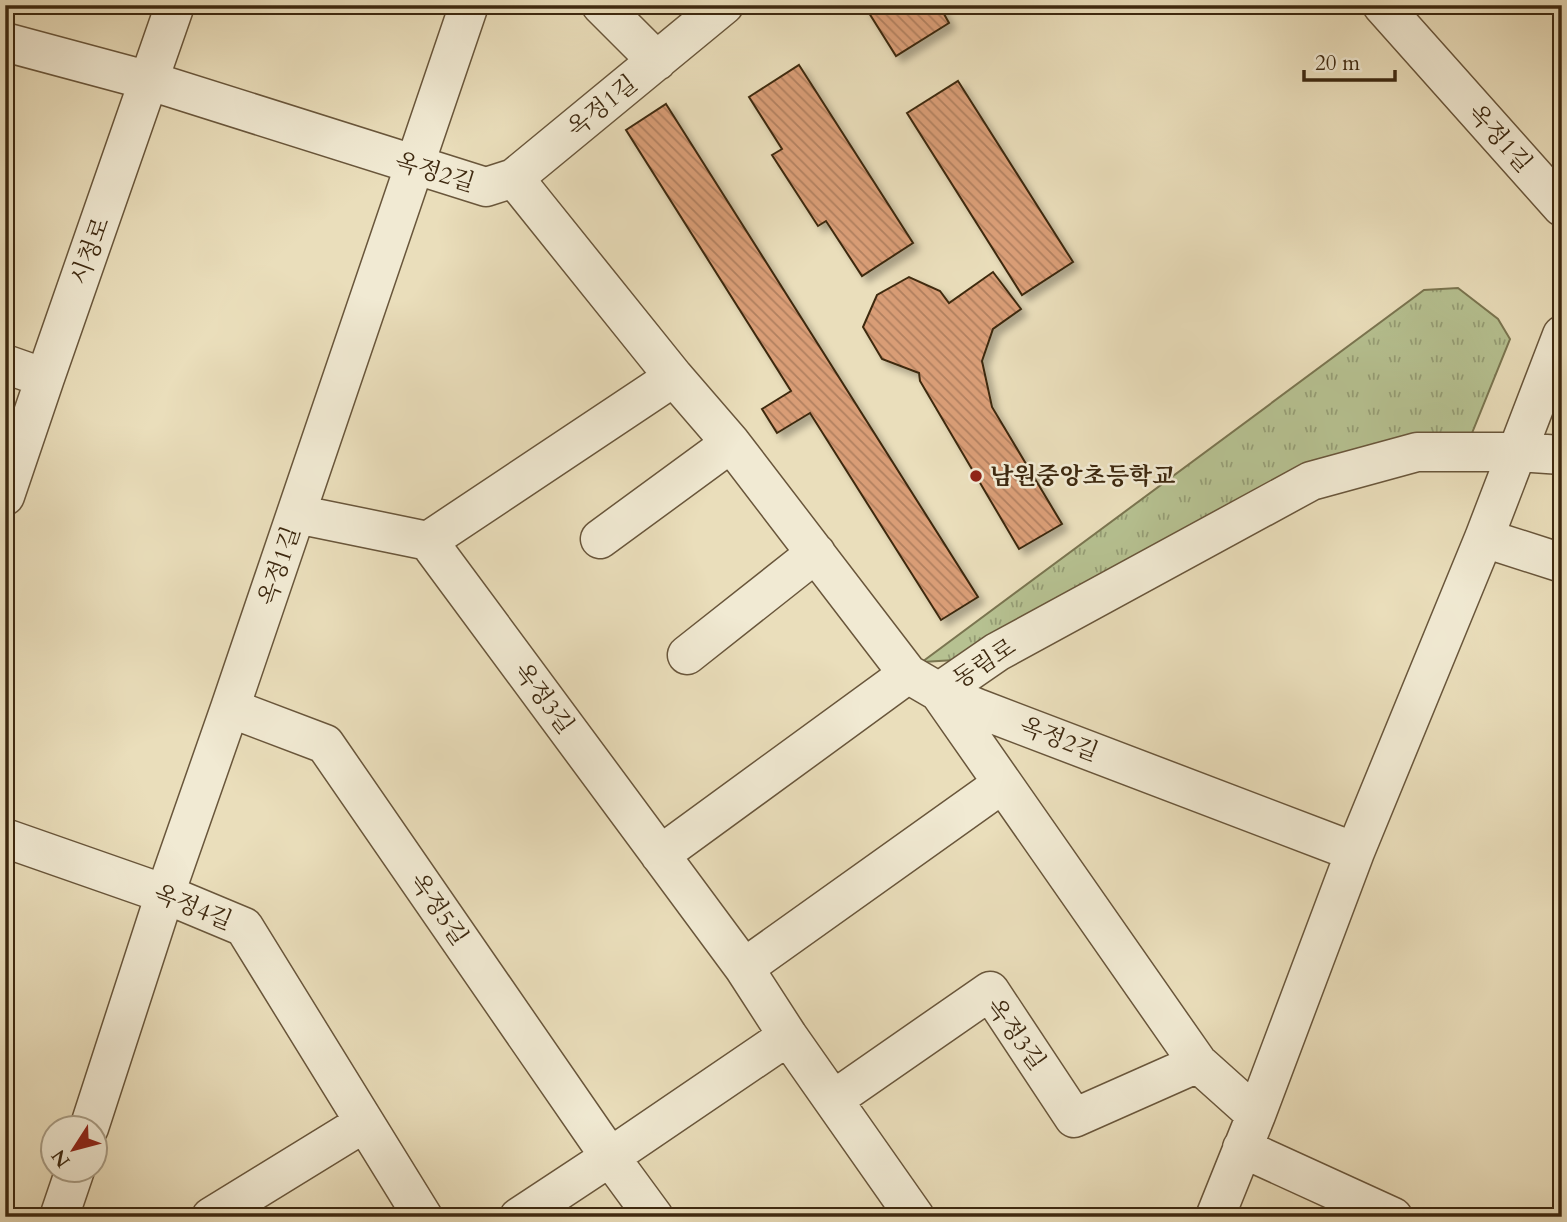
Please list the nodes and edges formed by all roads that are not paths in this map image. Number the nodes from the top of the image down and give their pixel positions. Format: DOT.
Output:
graph roads {
  1 [pos="176,5"];
  2 [pos="469,5"];
  3 [pos="601,5"];
  4 [pos="1382,5"];
  5 [pos="722,6"];
  6 [pos="5,42"];
  7 [pos="657,61"];
  8 [pos="150,81"];
  9 [pos="414,165"];
  10 [pos="514,178"];
  11 [pos="1562,207"];
  12 [pos="1562,335"];
  13 [pos="5,364"];
  14 [pos="674,377"];
  15 [pos="44,378"];
  16 [pos="731,443"];
  17 [pos="1516,452"];
  18 [pos="1562,455"];
  19 [pos="5,496"];
  20 [pos="296,514"];
  21 [pos="1484,538"];
  22 [pos="600,539"];
  23 [pos="428,541"];
  24 [pos="816,553"];
  25 [pos="1562,563"];
  26 [pos="687,655"];
  27 [pos="924,683"];
  28 [pos="230,708"];
  29 [pos="1002,784"];
  30 [pos="5,838"];
  31 [pos="1356,852"];
  32 [pos="660,855"];
  33 [pos="165,894"];
  34 [pos="744,968"];
  35 [pos="788,1036"];
  36 [pos="1198,1063"];
  37 [pos="833,1100"];
  38 [pos="94,1114"];
  39 [pos="364,1123"];
  40 [pos="1249,1132"];
  41 [pos="610,1157"];
  42 [pos="71,1184"];
  43 [pos="60,1217"];
  44 [pos="211,1217"];
  45 [pos="423,1217"];
  46 [pos="519,1217"];
  47 [pos="654,1217"];
  48 [pos="915,1217"];
  49 [pos="1215,1217"];
  50 [pos="1393,1217"];
  1 -- 8 [label="street, 시청로"];
  2 -- 9 [label="street, 옥정1길"];
  3 -- 7 [label="street, 옥정1길"];
  4 -- 11 [label="street, 옥정1길"];
  5 -- 7 [label="street, 옥정1길"];
  6 -- 8 [label="street, 옥정2길"];
  7 -- 10 [label="street, 옥정1길"];
  8 -- 9 [label="street, 옥정2길"];
  8 -- 15 [label="street, 시청로"];
  9 -- 10 [label="street, 옥정2길"];
  9 -- 20 [label="street, 옥정1길"];
  10 -- 14 [label="street, 옥정2길"];
  12 -- 17 [label="street"];
  13 -- 15 [label="street"];
  14 -- 16 [label="street, 옥정2길"];
  14 -- 23 [label="street"];
  15 -- 19 [label="street, 시청로"];
  16 -- 22 [label="street"];
  16 -- 24 [label="street, 옥정2길"];
  17 -- 18 [label="street, 동림로"];
  17 -- 21 [label="street"];
  17 -- 27 [label="street, 동림로"];
  20 -- 23 [label="street"];
  20 -- 28 [label="street, 옥정1길"];
  21 -- 25 [label="street"];
  21 -- 31 [label="street"];
  23 -- 32 [label="street, 옥정3길"];
  24 -- 26 [label="street"];
  24 -- 27 [label="street, 옥정2길"];
  27 -- 29 [label="street, 동림로"];
  27 -- 31 [label="street, 옥정2길"];
  27 -- 32 [label="street"];
  28 -- 33 [label="street, 옥정1길"];
  28 -- 41 [label="street, 옥정5길"];
  29 -- 34 [label="street"];
  29 -- 36 [label="street, 동림로"];
  30 -- 33 [label="street, 옥정4길"];
  31 -- 40 [label="street"];
  32 -- 34 [label="street, 옥정3길"];
  33 -- 38 [label="street, 옥정1길"];
  33 -- 39 [label="street, 옥정4길"];
  34 -- 35 [label="street, 옥정3길"];
  35 -- 37 [label="street, 옥정3길"];
  35 -- 41 [label="street"];
  36 -- 37 [label="street, 옥정3길"];
  36 -- 40 [label="street, 동림로"];
  37 -- 48 [label="street, 옥정3길"];
  39 -- 44 [label="street"];
  39 -- 45 [label="street, 옥정4길"];
  40 -- 49 [label="street"];
  40 -- 50 [label="street, 동림로"];
  41 -- 46 [label="street"];
  41 -- 47 [label="street, 옥정5길"];
  42 -- 43 [label="street"];
}
